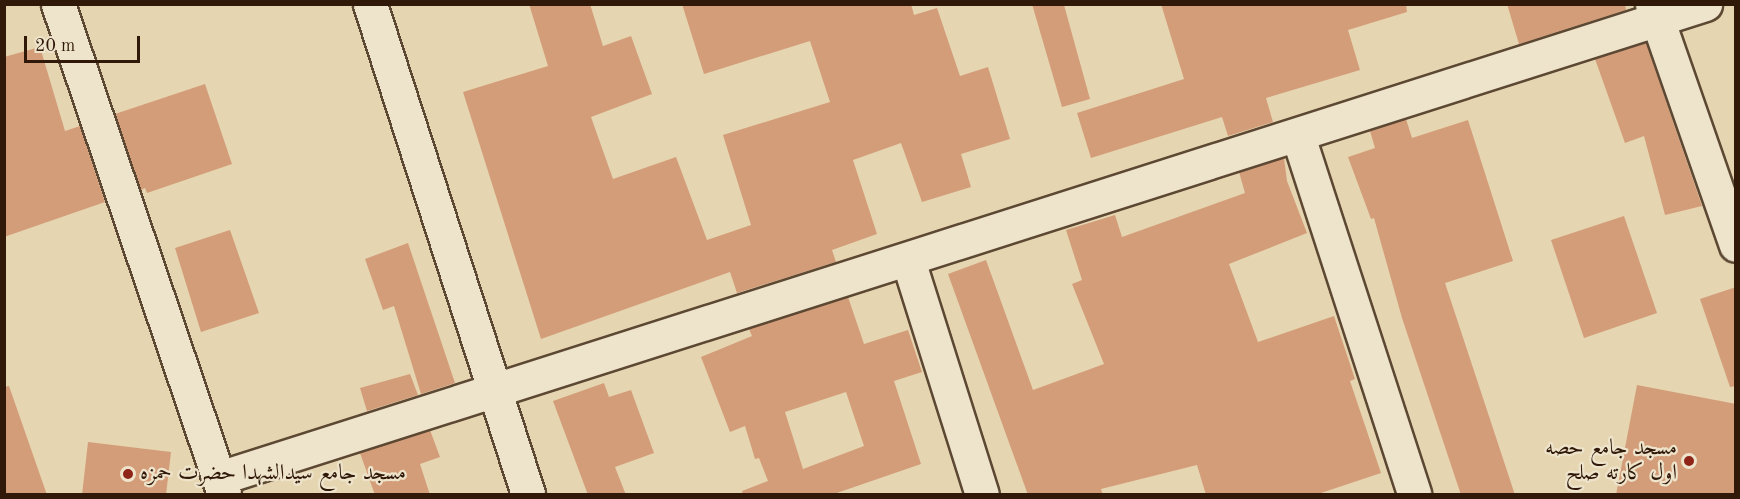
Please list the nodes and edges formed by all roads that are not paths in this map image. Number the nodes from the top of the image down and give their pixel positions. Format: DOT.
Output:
graph roads {
  1 [pos="58,4"];
  2 [pos="370,4"];
  3 [pos="1705,4"];
  4 [pos="1655,13"];
  5 [pos="1298,136"];
  6 [pos="1736,244"];
  7 [pos="908,260"];
  8 [pos="495,393"];
  9 [pos="222,486"];
  10 [pos="528,495"];
  11 [pos="982,495"];
  12 [pos="1414,495"];
  1 -- 9 [label="street"];
  2 -- 8 [label="street"];
  3 -- 4 [label="street"];
  4 -- 5 [label="street"];
  4 -- 6 [label="street"];
  5 -- 7 [label="street"];
  5 -- 12 [label="street"];
  7 -- 8 [label="street"];
  7 -- 11 [label="street"];
  8 -- 9 [label="street"];
  8 -- 10 [label="street"];
}
